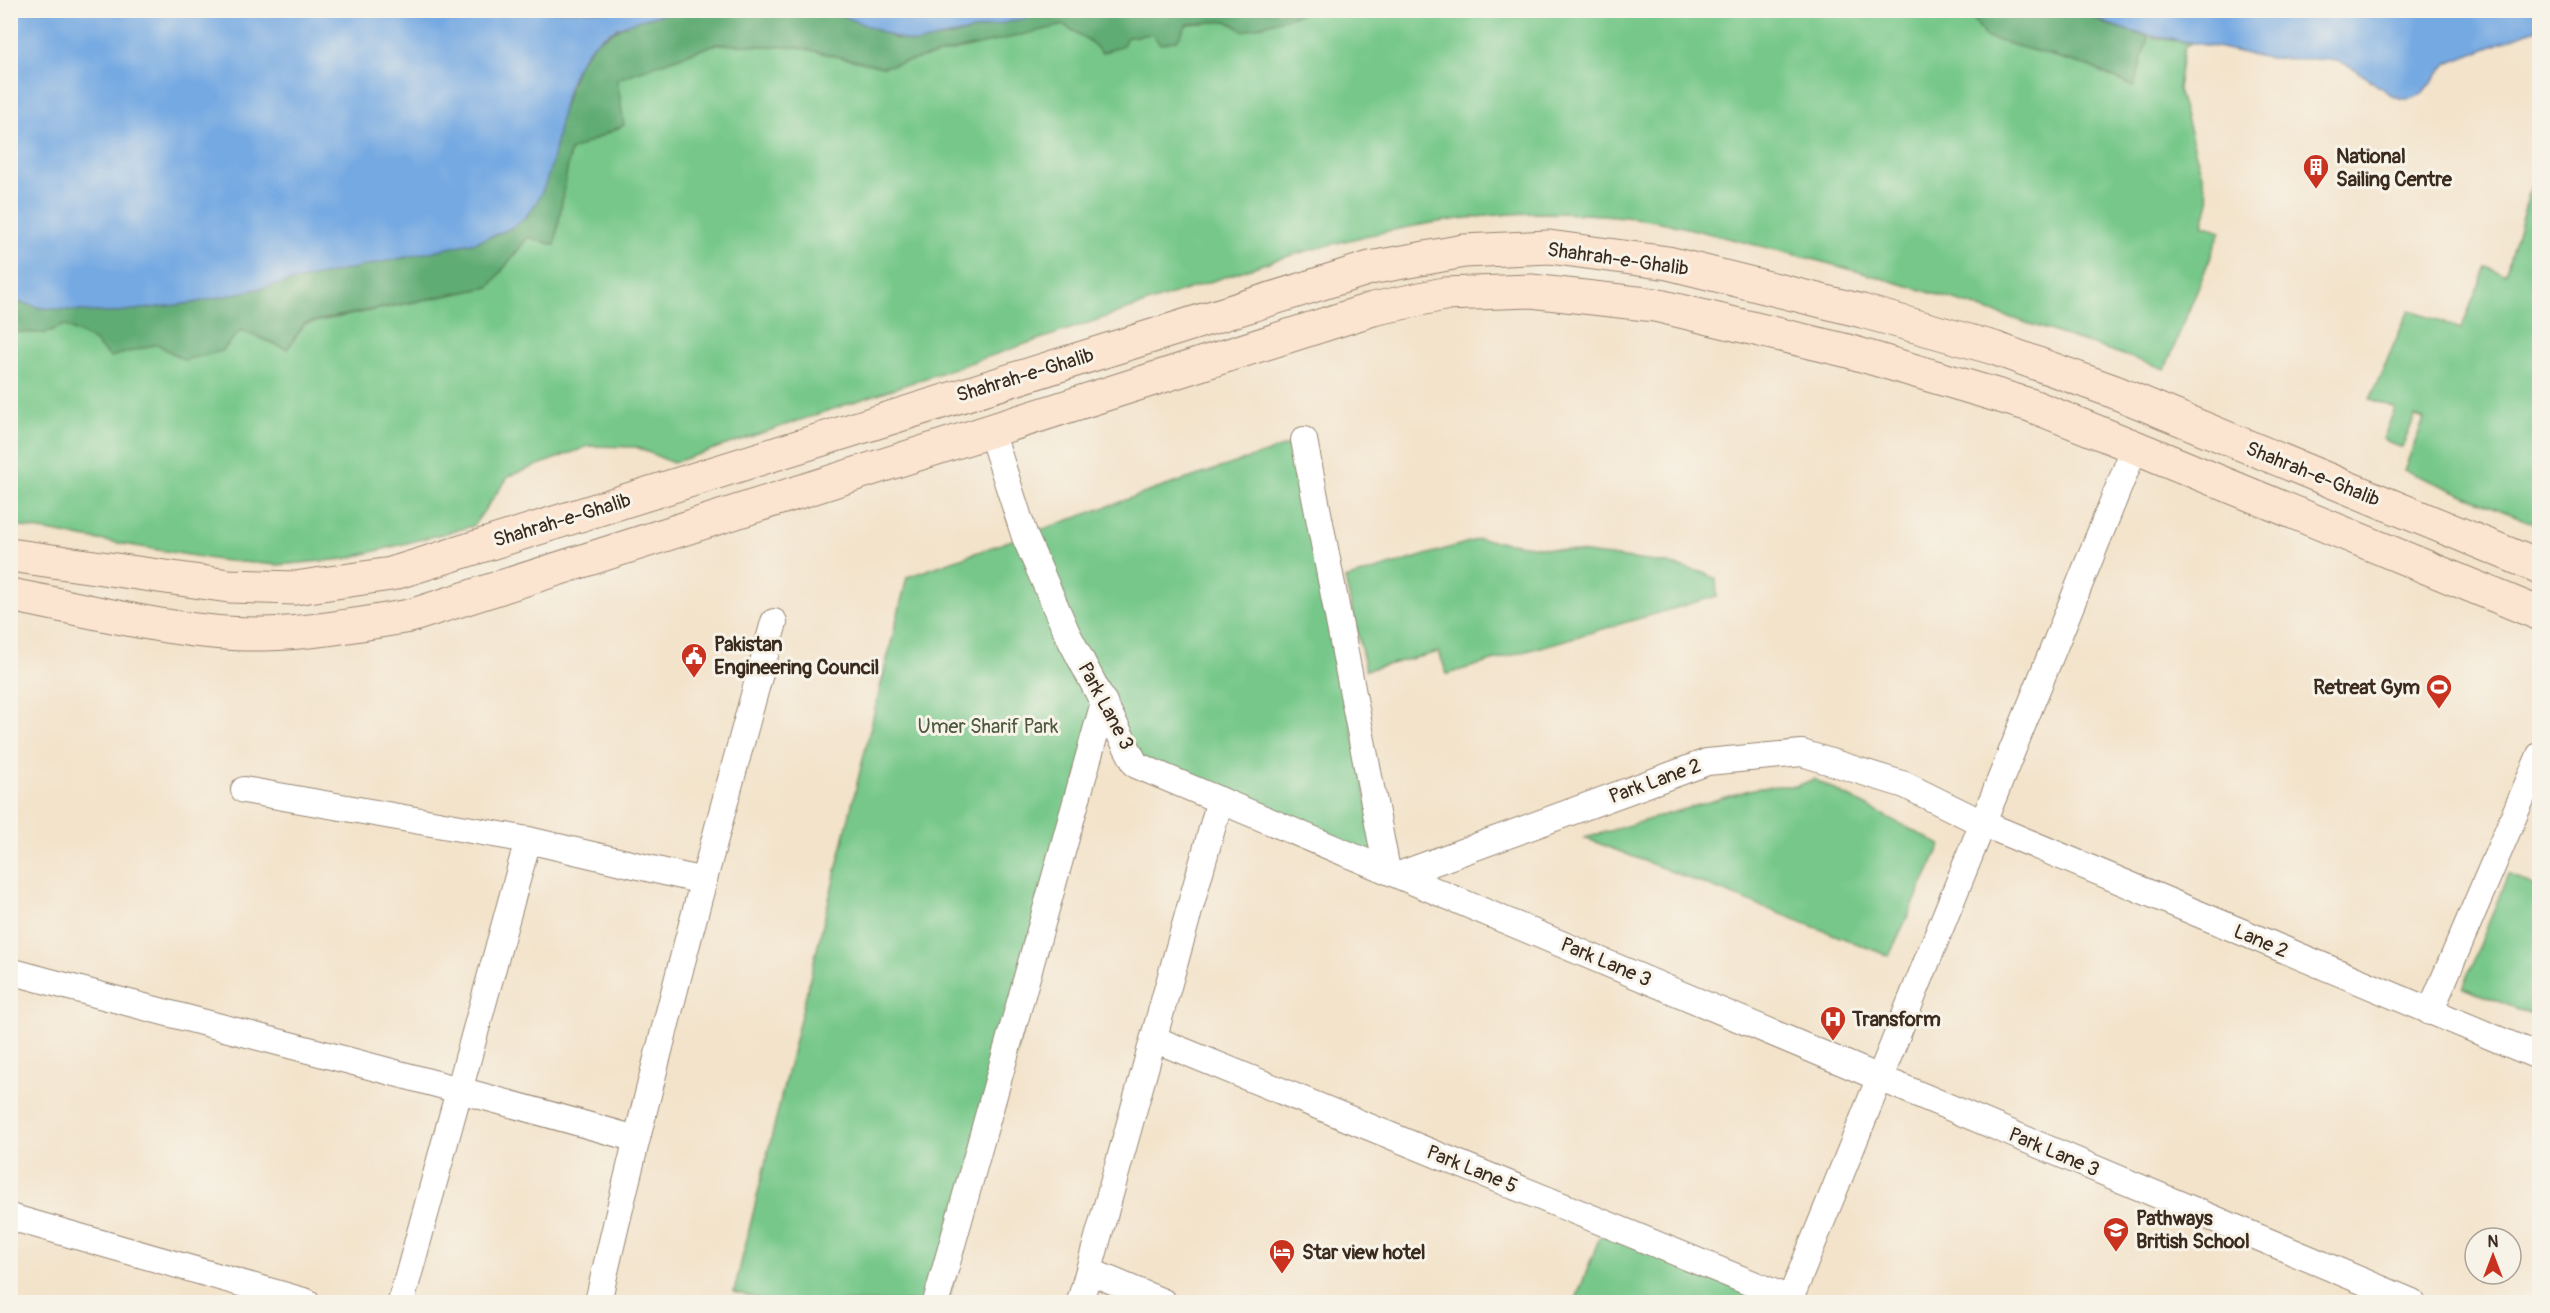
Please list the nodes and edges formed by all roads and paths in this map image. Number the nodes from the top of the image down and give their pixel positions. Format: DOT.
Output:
graph roads {
  1 [pos="2041,365"];
  2 [pos="2085,382"];
  3 [pos="2023,403"];
  4 [pos="2074,422"];
  5 [pos="991,431"];
  6 [pos="1304,440"];
  7 [pos="2135,447"];
  8 [pos="10,555"];
  9 [pos="2540,567"];
  10 [pos="10,595"];
  11 [pos="2540,614"];
  12 [pos="774,622"];
  13 [pos="1104,702"];
  14 [pos="2540,755"];
  15 [pos="244,790"];
  16 [pos="1220,800"];
  17 [pos="1983,823"];
  18 [pos="528,840"];
  19 [pos="1393,873"];
  20 [pos="703,881"];
  21 [pos="10,971"];
  22 [pos="2430,1012"];
  23 [pos="1154,1040"];
  24 [pos="2540,1057"];
  25 [pos="1880,1078"];
  26 [pos="461,1089"];
  27 [pos="636,1139"];
  28 [pos="10,1217"];
  29 [pos="1089,1271"];
  30 [pos="257,1296"];
  31 [pos="1790,1300"];
  32 [pos="307,1302"];
  33 [pos="401,1302"];
  34 [pos="598,1302"];
  35 [pos="936,1302"];
  36 [pos="1080,1302"];
  37 [pos="1163,1302"];
  38 [pos="2412,1302"];
  1 -- 2 [label="main road, Shahrah-e-Ghalib"];
  1 -- 3 [label="main road"];
  1 -- 8 [label="main road, Shahrah-e-Ghalib"];
  2 -- 4 [label="main road"];
  2 -- 9 [label="main road, Shahrah-e-Ghalib"];
  3 -- 4 [label="main road, Shahrah-e-Ghalib"];
  3 -- 5 [label="main road, Shahrah-e-Ghalib"];
  4 -- 7 [label="main road, Shahrah-e-Ghalib"];
  5 -- 10 [label="main road, Shahrah-e-Ghalib"];
  5 -- 13 [label="street, Park Lane 3"];
  6 -- 19 [label="street"];
  7 -- 11 [label="main road"];
  7 -- 17 [label="street"];
  12 -- 20 [label="street"];
  13 -- 16 [label="street, Park Lane 3"];
  13 -- 35 [label="street"];
  14 -- 22 [label="street"];
  15 -- 18 [label="street"];
  16 -- 19 [label="street, Park Lane 3"];
  16 -- 23 [label="street"];
  17 -- 19 [label="street, Park Lane 2"];
  17 -- 22 [label="street, Lane 2"];
  17 -- 25 [label="street"];
  18 -- 20 [label="street"];
  18 -- 26 [label="street"];
  19 -- 25 [label="street, Park Lane 3"];
  20 -- 27 [label="street"];
  21 -- 26 [label="street"];
  22 -- 24 [label="street, Lane 2"];
  23 -- 29 [label="street"];
  23 -- 31 [label="street, Park Lane 5"];
  25 -- 31 [label="street"];
  25 -- 38 [label="street, Park Lane 3"];
  26 -- 27 [label="street"];
  26 -- 33 [label="street"];
  27 -- 34 [label="street"];
  28 -- 30 [label="street"];
  29 -- 36 [label="street"];
  29 -- 37 [label="street"];
  30 -- 32 [label="street"];
}
